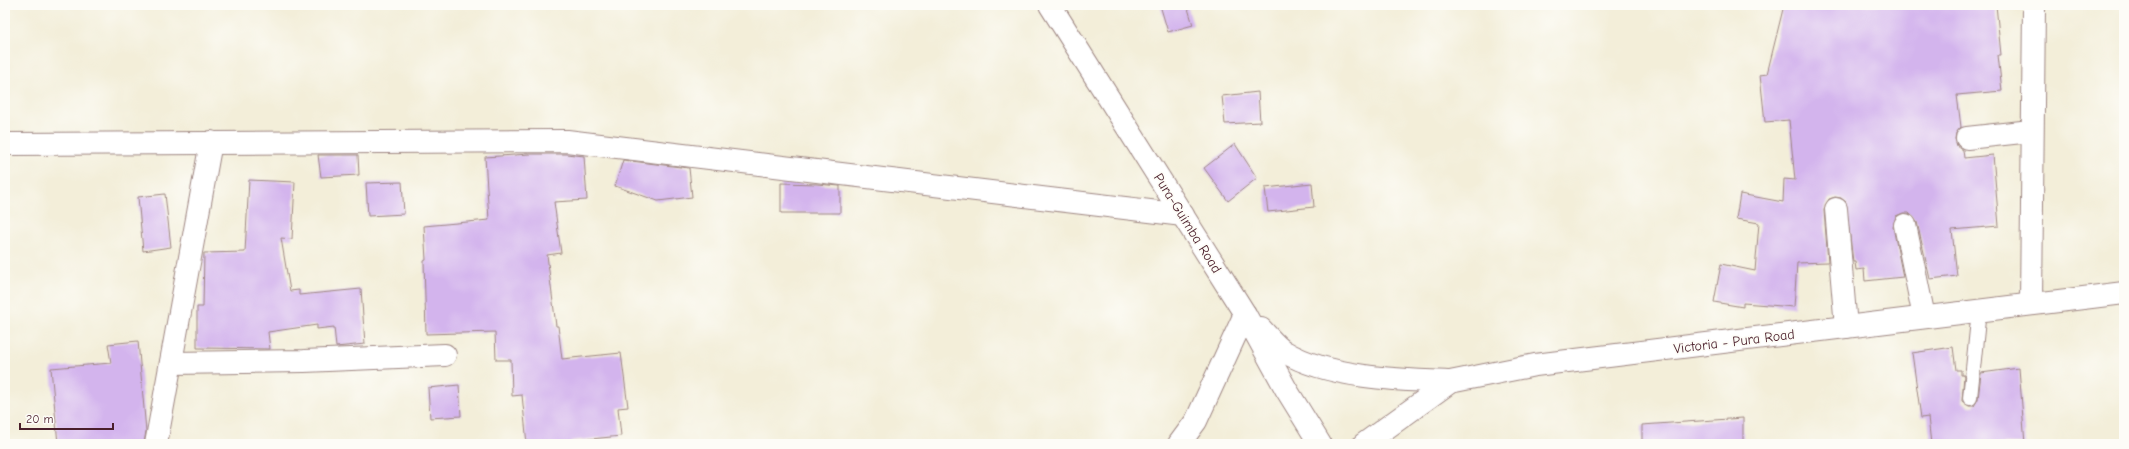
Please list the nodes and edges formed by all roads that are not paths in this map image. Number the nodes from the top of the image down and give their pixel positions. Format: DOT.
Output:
graph roads {
  1 [pos="1050,5"];
  2 [pos="2034,5"];
  3 [pos="2031,131"];
  4 [pos="1967,138"];
  5 [pos="211,142"];
  6 [pos="5,144"];
  7 [pos="1836,209"];
  8 [pos="1183,215"];
  9 [pos="1905,225"];
  10 [pos="2124,293"];
  11 [pos="2031,303"];
  12 [pos="1979,310"];
  13 [pos="1245,314"];
  14 [pos="1924,317"];
  15 [pos="1846,327"];
  16 [pos="446,354"];
  17 [pos="171,363"];
  18 [pos="1450,382"];
  19 [pos="1970,398"];
  20 [pos="156,444"];
  21 [pos="1179,444"];
  22 [pos="1320,444"];
  23 [pos="1364,444"];
  1 -- 8 [label="street, Pura-Guimba Road"];
  2 -- 3 [label="street"];
  3 -- 4 [label="street"];
  3 -- 11 [label="street"];
  5 -- 6 [label="street"];
  5 -- 8 [label="street"];
  5 -- 17 [label="street"];
  7 -- 15 [label="street"];
  8 -- 13 [label="street, Pura-Guimba Road"];
  9 -- 14 [label="street"];
  10 -- 11 [label="street, Victoria - Pura Road"];
  11 -- 12 [label="street, Victoria - Pura Road"];
  12 -- 14 [label="street, Victoria - Pura Road"];
  12 -- 19 [label="lane"];
  13 -- 18 [label="street"];
  13 -- 21 [label="street"];
  13 -- 22 [label="street, Pura-Guimba Road"];
  14 -- 15 [label="street, Victoria - Pura Road"];
  15 -- 18 [label="street, Victoria - Pura Road"];
  16 -- 17 [label="street"];
  17 -- 20 [label="street"];
  18 -- 23 [label="street, Victoria - Pura Road"];
}
